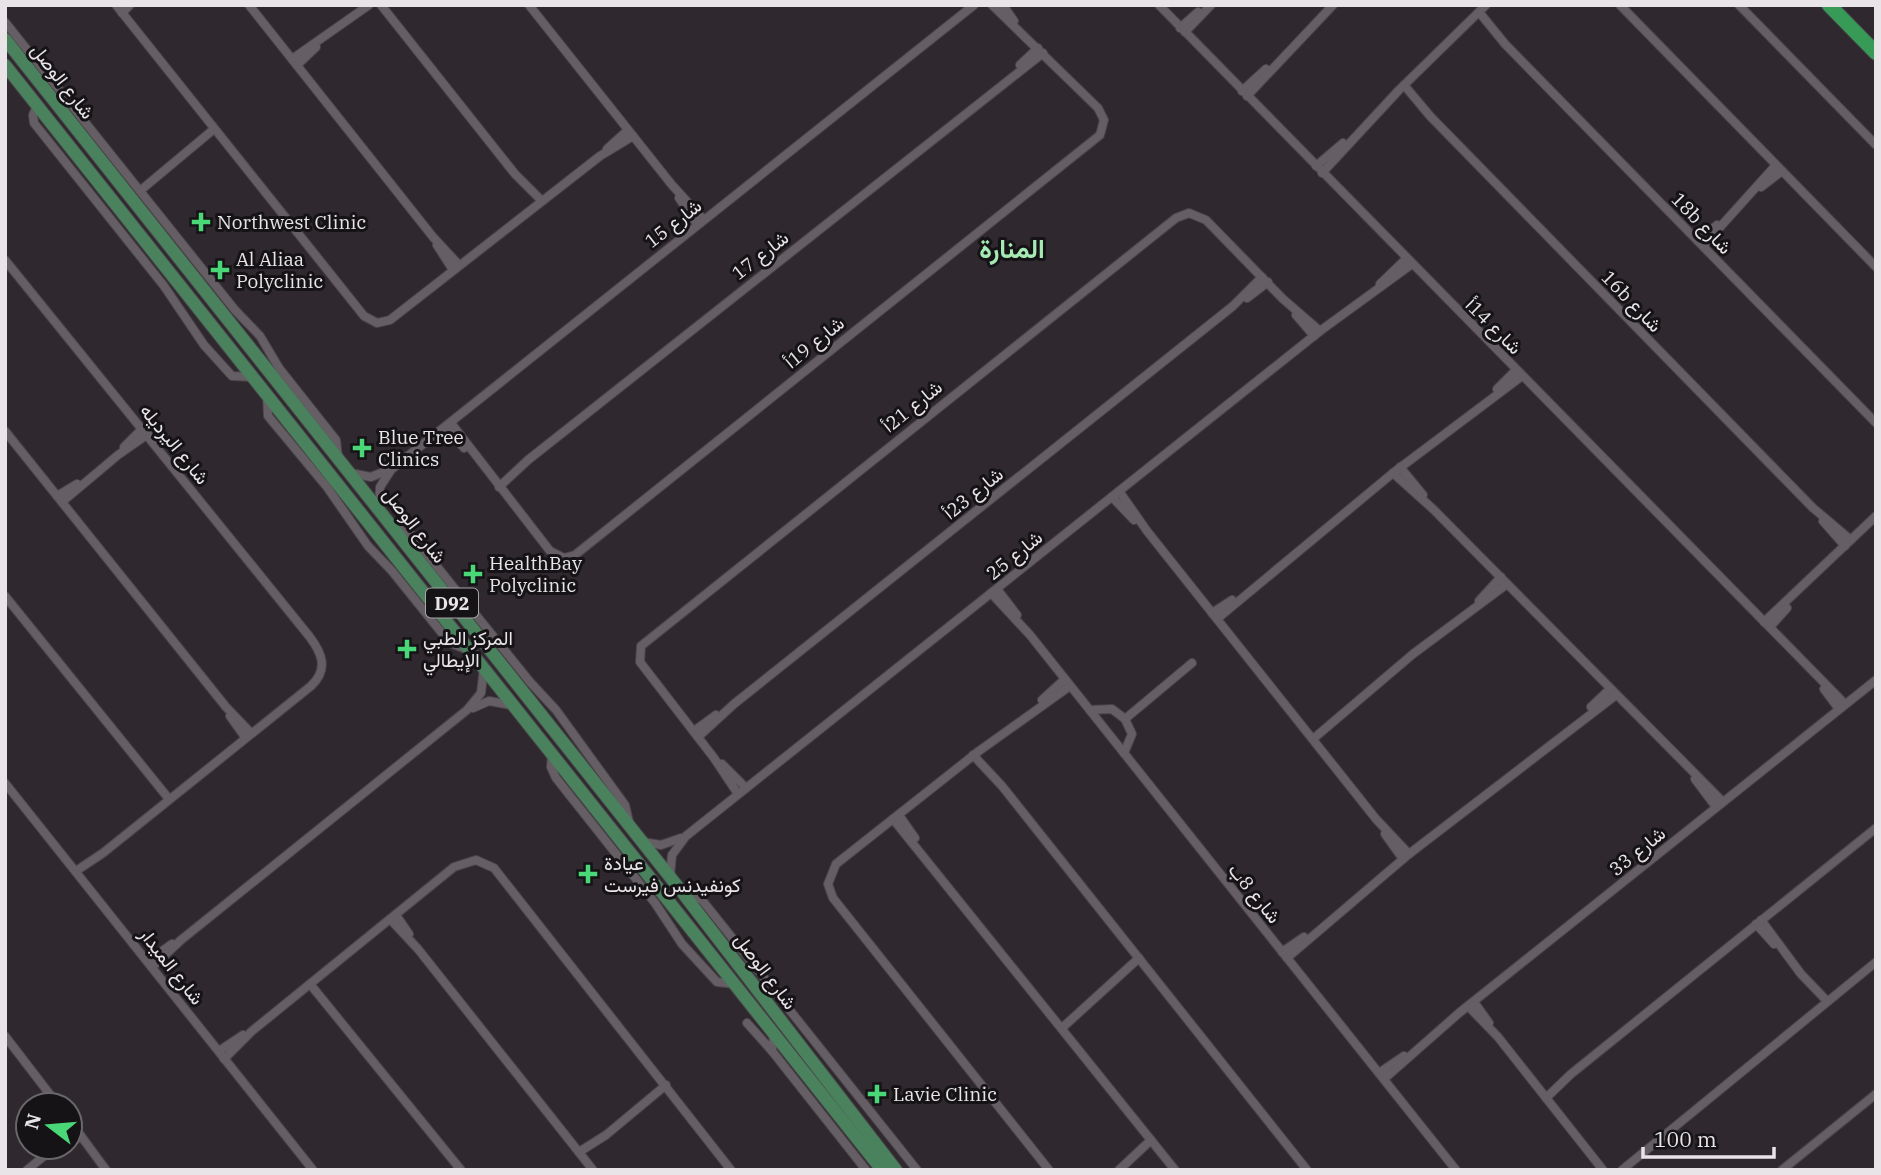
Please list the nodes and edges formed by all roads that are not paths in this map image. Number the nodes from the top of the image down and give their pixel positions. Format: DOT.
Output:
graph roads {
  1 [pos="130,5"];
  2 [pos="249,5"];
  3 [pos="361,5"];
  4 [pos="369,5"];
  5 [pos="381,5"];
  6 [pos="529,5"];
  7 [pos="974,5"];
  8 [pos="992,5"];
  9 [pos="1003,5"];
  10 [pos="1158,5"];
  11 [pos="1209,5"];
  12 [pos="1333,5"];
  13 [pos="1486,5"];
  14 [pos="1620,5"];
  15 [pos="1740,5"];
  16 [pos="1829,5"];
  17 [pos="119,8"];
  18 [pos="1476,15"];
  19 [pos="5,22"];
  20 [pos="346,22"];
  21 [pos="1020,30"];
  22 [pos="1183,30"];
  23 [pos="5,38"];
  24 [pos="1040,50"];
  25 [pos="1876,53"];
  26 [pos="294,62"];
  27 [pos="5,65"];
  28 [pos="1402,88"];
  29 [pos="1244,93"];
  30 [pos="214,129"];
  31 [pos="631,133"];
  32 [pos="1876,145"];
  33 [pos="1779,168"];
  34 [pos="1319,169"];
  35 [pos="141,190"];
  36 [pos="539,203"];
  37 [pos="700,222"];
  38 [pos="1700,244"];
  39 [pos="5,260"];
  40 [pos="1409,262"];
  41 [pos="456,267"];
  42 [pos="1876,267"];
  43 [pos="1265,280"];
  44 [pos="1317,334"];
  45 [pos="1519,373"];
  46 [pos="1876,423"];
  47 [pos="448,425"];
  48 [pos="5,431"];
  49 [pos="145,431"];
  50 [pos="338,460"];
  51 [pos="393,468"];
  52 [pos="1396,470"];
  53 [pos="349,472"];
  54 [pos="497,484"];
  55 [pos="1116,494"];
  56 [pos="60,499"];
  57 [pos="379,510"];
  58 [pos="1876,516"];
  59 [pos="1848,543"];
  60 [pos="1504,581"];
  61 [pos="994,591"];
  62 [pos="5,596"];
  63 [pos="1214,616"];
  64 [pos="1767,625"];
  65 [pos="1192,663"];
  66 [pos="484,668"];
  67 [pos="1876,680"];
  68 [pos="1068,683"];
  69 [pos="1613,692"];
  70 [pos="514,706"];
  71 [pos="1842,707"];
  72 [pos="467,710"];
  73 [pos="1090,710"];
  74 [pos="1125,719"];
  75 [pos="696,734"];
  76 [pos="248,735"];
  77 [pos="1310,737"];
  78 [pos="976,753"];
  79 [pos="1124,753"];
  80 [pos="715,758"];
  81 [pos="5,783"];
  82 [pos="746,788"];
  83 [pos="738,794"];
  84 [pos="167,801"];
  85 [pos="1720,804"];
  86 [pos="896,817"];
  87 [pos="1876,828"];
  88 [pos="687,836"];
  89 [pos="642,842"];
  90 [pos="1406,856"];
  91 [pos="78,874"];
  92 [pos="670,876"];
  93 [pos="682,892"];
  94 [pos="393,917"];
  95 [pos="1758,922"];
  96 [pos="1285,955"];
  97 [pos="1141,961"];
  98 [pos="1876,962"];
  99 [pos="150,964"];
  100 [pos="313,982"];
  101 [pos="1824,1003"];
  102 [pos="1471,1004"];
  103 [pos="747,1023"];
  104 [pos="1060,1026"];
  105 [pos="774,1034"];
  106 [pos="5,1036"];
  107 [pos="772,1051"];
  108 [pos="222,1055"];
  109 [pos="1382,1076"];
  110 [pos="668,1087"];
  111 [pos="47,1091"];
  112 [pos="1876,1094"];
  113 [pos="1544,1095"];
  114 [pos="84,1143"];
  115 [pos="1154,1143"];
  116 [pos="1639,1153"];
  117 [pos="582,1156"];
  118 [pos="106,1170"];
  119 [pos="313,1170"];
  120 [pos="461,1170"];
  121 [pos="593,1170"];
  122 [pos="731,1170"];
  123 [pos="866,1170"];
  124 [pos="882,1170"];
  125 [pos="896,1170"];
  126 [pos="917,1170"];
  127 [pos="1049,1170"];
  128 [pos="1119,1170"];
  129 [pos="1175,1170"];
  130 [pos="1307,1170"];
  131 [pos="1456,1170"];
  132 [pos="1603,1170"];
  133 [pos="1613,1170"];
  134 [pos="1622,1170"];
  135 [pos="1782,1170"];
  1 -- 17 [label="street"];
  2 -- 26 [label="street"];
  3 -- 20 [label="street"];
  4 -- 20 [label="street"];
  5 -- 36 [label="street"];
  6 -- 31 [label="street"];
  7 -- 37 [label="street, شارع 15"];
  8 -- 21 [label="street"];
  9 -- 21 [label="street"];
  10 -- 22 [label="street, شارع 14أ"];
  11 -- 22 [label="street"];
  12 -- 29 [label="street"];
  13 -- 18 [label="street"];
  14 -- 33 [label="street"];
  15 -- 32 [label="street"];
  16 -- 25 [label="highway"];
  17 -- 30 [label="street"];
  18 -- 28 [label="street"];
  18 -- 38 [label="street, 18b شارع"];
  19 -- 35 [label="street"];
  20 -- 26 [label="street"];
  21 -- 24 [label="street"];
  22 -- 29 [label="street, شارع 14أ"];
  23 -- 50 [label="main road, شارع الوصل / D92"];
  24 -- 54 [label="street, شارع 17"];
  24 -- 54 [label="street, شارع 19أ"];
  26 -- 41 [label="street"];
  27 -- 66 [label="main road, شارع الوصل / D92"];
  28 -- 34 [label="street"];
  28 -- 59 [label="street, 16b شارع"];
  29 -- 34 [label="street, شارع 14أ"];
  30 -- 35 [label="street"];
  30 -- 41 [label="street"];
  31 -- 36 [label="street"];
  31 -- 37 [label="street"];
  33 -- 38 [label="street"];
  33 -- 42 [label="street"];
  34 -- 40 [label="street, شارع 14أ"];
  35 -- 50 [label="street"];
  36 -- 41 [label="street"];
  37 -- 47 [label="street, شارع 15"];
  38 -- 46 [label="street, 18b شارع"];
  39 -- 49 [label="street, شارع اليرديله"];
  40 -- 44 [label="street, شارع 25"];
  40 -- 45 [label="street, شارع 14أ"];
  43 -- 44 [label="street"];
  43 -- 75 [label="street, شارع 23أ"];
  43 -- 75 [label="street, شارع 21أ"];
  44 -- 55 [label="street, شارع 25"];
  45 -- 52 [label="street"];
  45 -- 64 [label="street, شارع 14أ"];
  47 -- 51 [label="street, شارع 15"];
  47 -- 54 [label="street"];
  48 -- 56 [label="street"];
  49 -- 56 [label="street"];
  49 -- 76 [label="street, شارع اليرديله"];
  50 -- 53 [label="main road, شارع الوصل / D92"];
  51 -- 53 [label="street, شارع 15"];
  51 -- 57 [label="street, شارع 15"];
  52 -- 60 [label="street"];
  52 -- 63 [label="street"];
  53 -- 57 [label="main road, شارع الوصل / D92"];
  55 -- 61 [label="street, شارع 25"];
  55 -- 63 [label="street"];
  56 -- 76 [label="street"];
  57 -- 89 [label="main road, شارع الوصل / D92"];
  58 -- 59 [label="street"];
  59 -- 64 [label="street"];
  60 -- 69 [label="street"];
  60 -- 77 [label="street"];
  61 -- 68 [label="street, شارع 8ب"];
  61 -- 82 [label="street, شارع 25"];
  62 -- 84 [label="street"];
  63 -- 77 [label="street"];
  64 -- 71 [label="street, شارع 14أ"];
  65 -- 74 [label="street"];
  66 -- 70 [label="main road, شارع الوصل / D92"];
  66 -- 72 [label="street"];
  67 -- 71 [label="street, شارع 33"];
  68 -- 73 [label="street, شارع 8ب"];
  68 -- 78 [label="street"];
  69 -- 85 [label="street"];
  69 -- 90 [label="street"];
  70 -- 72 [label="street"];
  70 -- 105 [label="main road, شارع الوصل / D92"];
  71 -- 85 [label="street, شارع 33"];
  72 -- 99 [label="street"];
  73 -- 74 [label="street"];
  73 -- 79 [label="street, شارع 8ب"];
  74 -- 79 [label="street"];
  75 -- 80 [label="street"];
  76 -- 84 [label="street"];
  77 -- 90 [label="street"];
  78 -- 86 [label="street"];
  78 -- 97 [label="street"];
  79 -- 96 [label="street, شارع 8ب"];
  80 -- 82 [label="street"];
  80 -- 83 [label="street"];
  81 -- 91 [label="street, شارع الميدار"];
  82 -- 83 [label="street, شارع 25"];
  83 -- 88 [label="street, شارع 25"];
  84 -- 91 [label="street"];
  85 -- 102 [label="street, شارع 33"];
  86 -- 104 [label="street"];
  86 -- 127 [label="street"];
  87 -- 95 [label="street"];
  88 -- 89 [label="street, شارع 25"];
  88 -- 92 [label="street, شارع 25"];
  89 -- 92 [label="main road, شارع الوصل / D92"];
  90 -- 96 [label="street"];
  91 -- 99 [label="street, شارع الميدار"];
  92 -- 93 [label="main road, شارع الوصل / D92"];
  93 -- 125 [label="main road, شارع الوصل / D92"];
  93 -- 126 [label="street"];
  94 -- 100 [label="street"];
  94 -- 110 [label="street"];
  94 -- 117 [label="street"];
  95 -- 101 [label="street"];
  95 -- 113 [label="street"];
  96 -- 109 [label="street, شارع 8ب"];
  97 -- 104 [label="street"];
  97 -- 130 [label="street"];
  98 -- 101 [label="street"];
  99 -- 108 [label="street, شارع الميدار"];
  100 -- 108 [label="street"];
  100 -- 120 [label="street"];
  101 -- 116 [label="street"];
  102 -- 109 [label="street, شارع 33"];
  102 -- 113 [label="street"];
  103 -- 107 [label="street"];
  104 -- 115 [label="street"];
  105 -- 107 [label="street"];
  105 -- 124 [label="main road, شارع الوصل / D92"];
  106 -- 111 [label="street"];
  107 -- 123 [label="street"];
  108 -- 119 [label="street, شارع الميدار"];
  109 -- 131 [label="street, شارع 8ب"];
  110 -- 117 [label="street"];
  110 -- 122 [label="street"];
  112 -- 135 [label="street"];
  113 -- 132 [label="street"];
  114 -- 118 [label="street"];
  115 -- 128 [label="street"];
  115 -- 129 [label="street"];
  116 -- 133 [label="street"];
  116 -- 134 [label="street"];
  117 -- 121 [label="street"];
}
